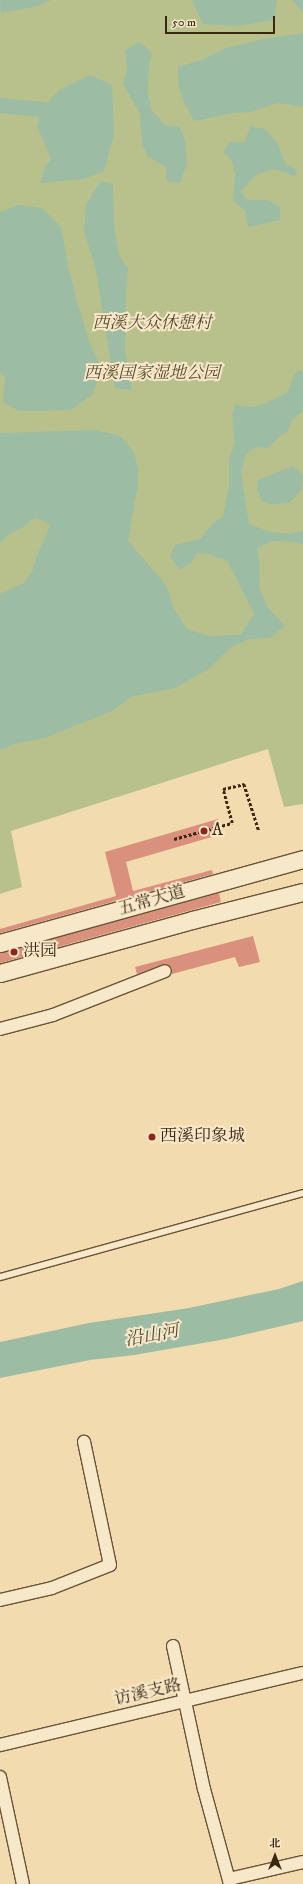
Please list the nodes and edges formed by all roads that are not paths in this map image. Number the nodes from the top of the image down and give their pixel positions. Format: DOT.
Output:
graph roads {
  1 [pos="303,859"];
  2 [pos="303,892"];
  3 [pos="0,943"];
  4 [pos="165,971"];
  5 [pos="0,973"];
  6 [pos="0,1029"];
  7 [pos="303,1193"];
  8 [pos="0,1277"];
  9 [pos="84,1442"];
  10 [pos="0,1600"];
  11 [pos="173,1646"];
  12 [pos="303,1673"];
  13 [pos="186,1701"];
  14 [pos="0,1745"];
  15 [pos="0,1777"];
  16 [pos="303,1862"];
  17 [pos="229,1882"];
  18 [pos="24,1884"];
  1 -- 3 [label="main road, 五常大道"];
  2 -- 5 [label="main road, 五常大道"];
  4 -- 6 [label="street"];
  7 -- 8 [label="lane"];
  9 -- 10 [label="street"];
  11 -- 13 [label="street"];
  12 -- 13 [label="street, 访溪支路"];
  13 -- 14 [label="street, 访溪支路"];
  13 -- 17 [label="street"];
  15 -- 18 [label="street"];
  16 -- 17 [label="street"];
}
